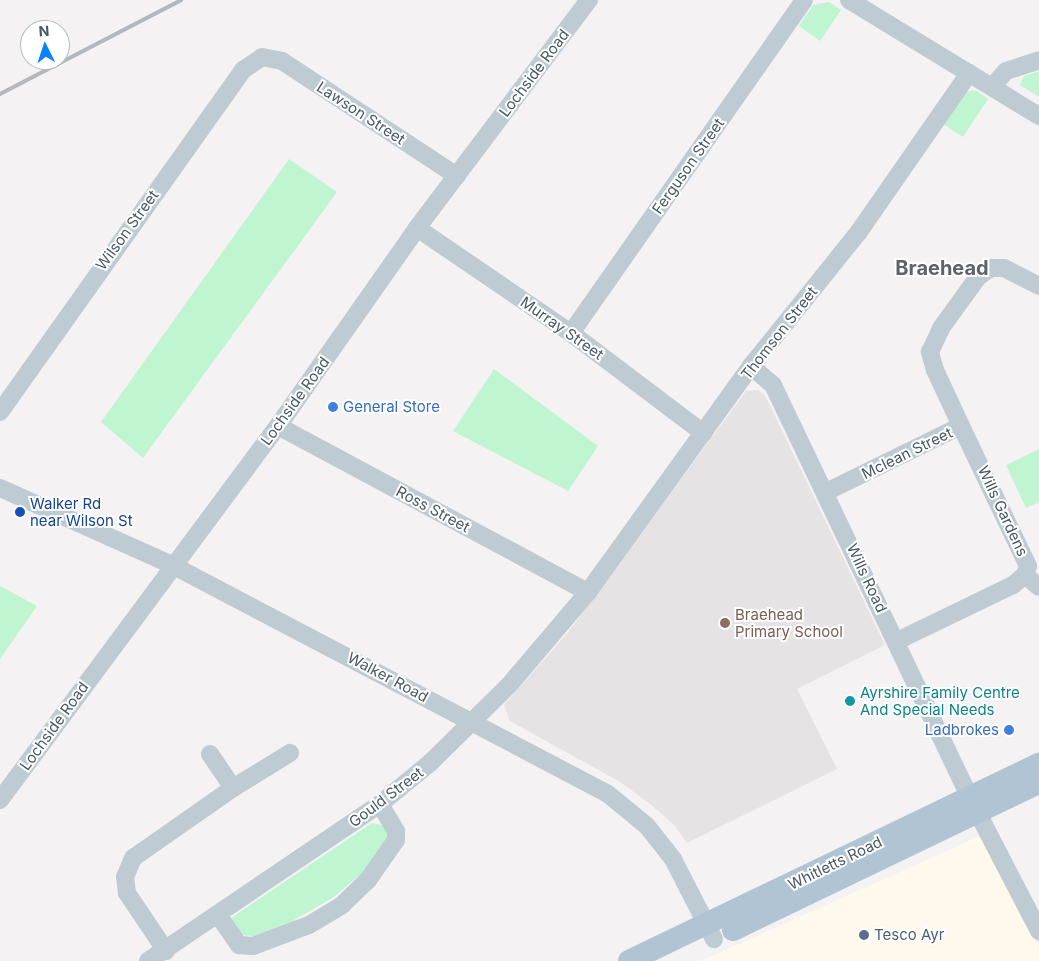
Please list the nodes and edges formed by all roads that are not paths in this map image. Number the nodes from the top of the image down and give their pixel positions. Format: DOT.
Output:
graph roads {
  1 [pos="589,0"];
  2 [pos="804,0"];
  3 [pos="849,0"];
  4 [pos="262,56"];
  5 [pos="1039,60"];
  6 [pos="969,73"];
  7 [pos="992,87"];
  8 [pos="1039,116"];
  9 [pos="457,176"];
  10 [pos="417,228"];
  11 [pos="1039,286"];
  12 [pos="571,333"];
  13 [pos="752,366"];
  14 [pos="0,412"];
  15 [pos="278,426"];
  16 [pos="962,426"];
  17 [pos="703,433"];
  18 [pos="0,488"];
  19 [pos="826,492"];
  20 [pos="172,565"];
  21 [pos="1025,575"];
  22 [pos="1039,587"];
  23 [pos="588,592"];
  24 [pos="897,641"];
  25 [pos="474,722"];
  26 [pos="290,753"];
  27 [pos="210,754"];
  28 [pos="1039,764"];
  29 [pos="1039,783"];
  30 [pos="233,788"];
  31 [pos="0,800"];
  32 [pos="380,804"];
  33 [pos="974,805"];
  34 [pos="218,915"];
  35 [pos="1039,931"];
  36 [pos="711,932"];
  37 [pos="166,951"];
  38 [pos="148,961"];
  39 [pos="629,961"];
  40 [pos="664,961"];
  1 -- 9 [label="street, Lochside Road"];
  2 -- 12 [label="street, Ferguson Street"];
  3 -- 6 [label="street"];
  4 -- 9 [label="street, Lawson Street"];
  4 -- 14 [label="street, Wilson Street"];
  5 -- 7 [label="street"];
  6 -- 7 [label="street"];
  6 -- 13 [label="street, Thomson Street"];
  7 -- 8 [label="street"];
  9 -- 10 [label="street, Lochside Road"];
  10 -- 12 [label="street, Murray Street"];
  10 -- 15 [label="street, Lochside Road"];
  11 -- 16 [label="street, Mclean Street"];
  12 -- 17 [label="street, Murray Street"];
  13 -- 17 [label="street, Thomson Street"];
  13 -- 19 [label="street, Wills Road"];
  15 -- 20 [label="street, Lochside Road"];
  15 -- 23 [label="street, Ross Street"];
  16 -- 19 [label="street, Mclean Street"];
  16 -- 21 [label="street, Wills Gardens"];
  17 -- 23 [label="street, Thomson Street"];
  18 -- 20 [label="street, Walker Road"];
  19 -- 24 [label="street, Wills Road"];
  20 -- 25 [label="street, Walker Road"];
  20 -- 31 [label="street, Lochside Road"];
  21 -- 22 [label="street"];
  21 -- 24 [label="street, Wills Gardens"];
  23 -- 25 [label="street, Gould Street"];
  24 -- 33 [label="street, Wills Road"];
  25 -- 32 [label="street, Gould Street"];
  25 -- 36 [label="street, Walker Road"];
  26 -- 30 [label="street"];
  27 -- 30 [label="street"];
  28 -- 33 [label="main road, Whitletts Road"];
  29 -- 33 [label="main road, Whitletts Road"];
  30 -- 37 [label="street"];
  32 -- 34 [label="street, Gould Street"];
  32 -- 34 [label="street"];
  33 -- 35 [label="street, Wills Road"];
  33 -- 36 [label="main road, Whitletts Road"];
  34 -- 37 [label="street, Gould Street"];
  36 -- 39 [label="main road, Whitletts Road"];
  36 -- 40 [label="main road, Whitletts Road"];
  37 -- 38 [label="street, Gould Street"];
}
